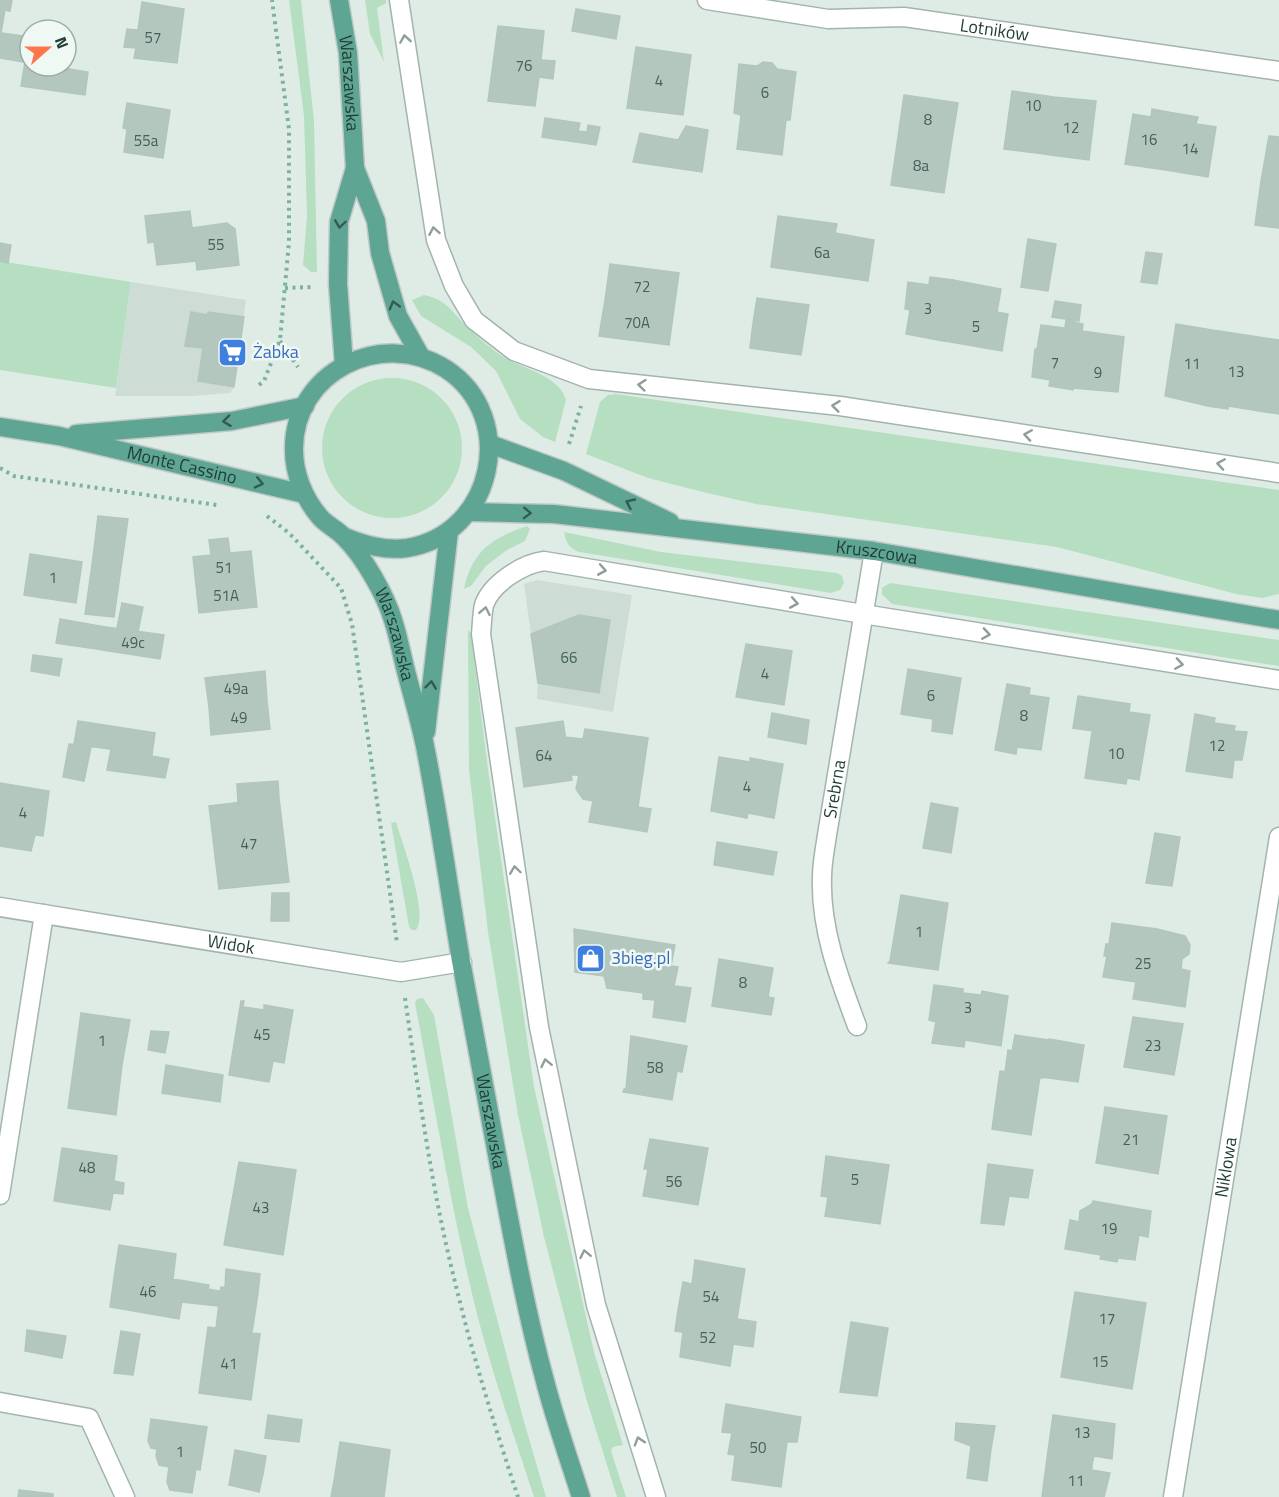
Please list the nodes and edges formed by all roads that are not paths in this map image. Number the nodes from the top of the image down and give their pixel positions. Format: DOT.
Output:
graph roads {
  1 [pos="339,0"];
  2 [pos="399,0"];
  3 [pos="707,0"];
  4 [pos="1279,71"];
  5 [pos="355,168"];
  6 [pos="421,357"];
  7 [pos="344,365"];
  8 [pos="305,406"];
  9 [pos="0,427"];
  10 [pos="59,436"];
  11 [pos="490,444"];
  12 [pos="1279,473"];
  13 [pos="304,494"];
  14 [pos="469,512"];
  15 [pos="683,528"];
  16 [pos="449,531"];
  17 [pos="345,537"];
  18 [pos="874,551"];
  19 [pos="863,615"];
  20 [pos="1279,620"];
  21 [pos="1279,680"];
  22 [pos="424,743"];
  23 [pos="1279,837"];
  24 [pos="0,907"];
  25 [pos="44,914"];
  26 [pos="462,962"];
  27 [pos="857,1026"];
  28 [pos="0,1195"];
  29 [pos="0,1402"];
  30 [pos="124,1497"];
  31 [pos="581,1497"];
  32 [pos="656,1497"];
  33 [pos="1173,1497"];
  1 -- 5 [label="main road, Warszawska"];
  12 -- 2 [label="street, one-way"];
  3 -- 4 [label="street, Lotników"];
  6 -- 5 [label="main road, Warszawska, one-way"];
  5 -- 7 [label="main road, Warszawska, one-way"];
  6 -- 7 [label="main road"];
  6 -- 11 [label="main road"];
  7 -- 8 [label="main road"];
  8 -- 10 [label="main road, Monte Cassino, one-way"];
  8 -- 13 [label="main road"];
  9 -- 10 [label="main road, Monte Cassino"];
  10 -- 13 [label="main road, Monte Cassino, one-way"];
  11 -- 14 [label="main road"];
  15 -- 11 [label="main road, one-way"];
  13 -- 17 [label="main road"];
  14 -- 15 [label="main road, Kruszcowa, one-way"];
  14 -- 16 [label="main road"];
  15 -- 18 [label="main road, Kruszcowa"];
  16 -- 17 [label="main road"];
  22 -- 16 [label="main road, Warszawska, one-way"];
  17 -- 22 [label="main road, Warszawska"];
  18 -- 19 [label="street, Srebrna"];
  18 -- 20 [label="main road, Kruszcowa"];
  19 -- 21 [label="street, one-way"];
  19 -- 27 [label="street, Srebrna"];
  32 -- 19 [label="street, one-way"];
  22 -- 26 [label="main road, Warszawska"];
  23 -- 33 [label="street, Niklowa"];
  24 -- 25 [label="street, Widok"];
  25 -- 26 [label="street, Widok"];
  25 -- 28 [label="street"];
  26 -- 31 [label="main road, Warszawska"];
  29 -- 30 [label="street"];
}
